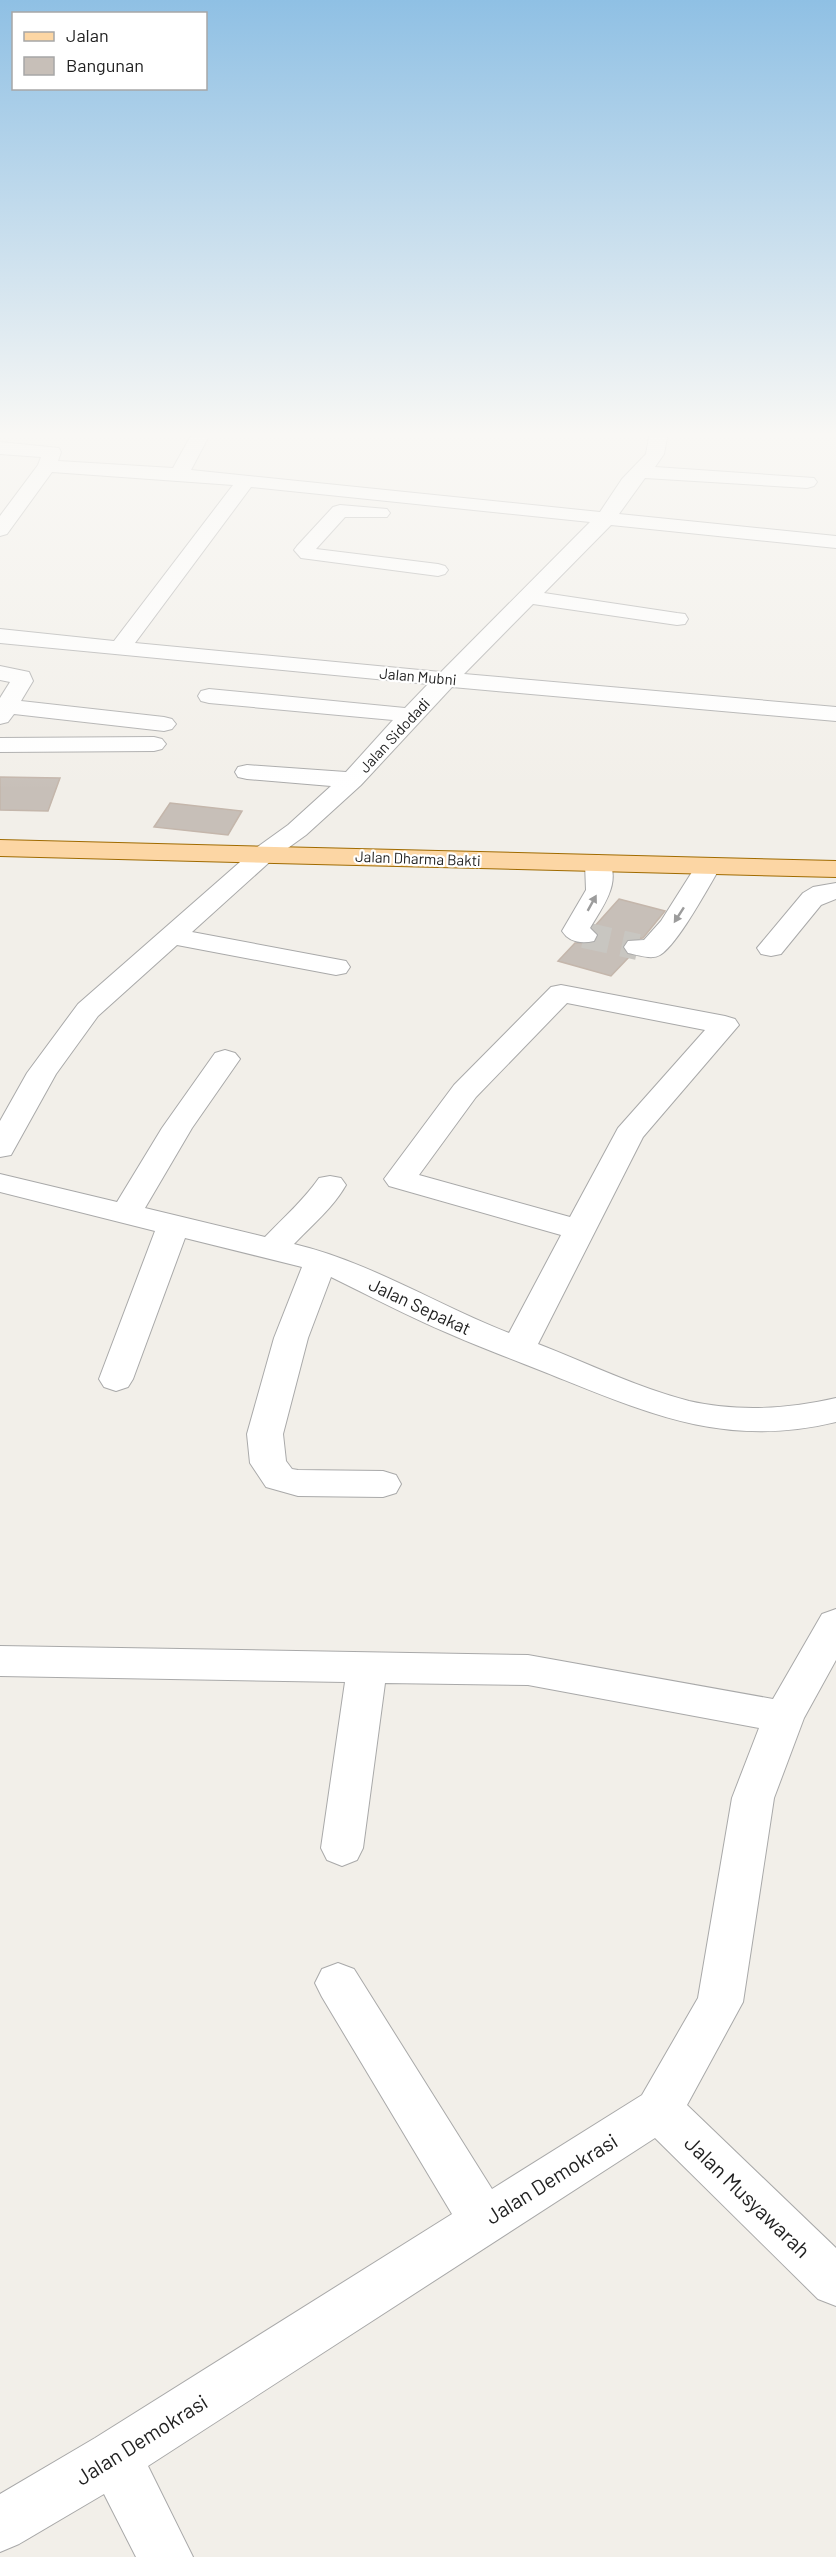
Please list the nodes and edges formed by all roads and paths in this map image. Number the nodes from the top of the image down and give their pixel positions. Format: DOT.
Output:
graph roads {
  1 [pos="193,551"];
  2 [pos="305,551"];
  3 [pos="574,551"];
  4 [pos="438,570"];
  5 [pos="531,597"];
  6 [pos="677,619"];
  7 [pos="0,636"];
  8 [pos="121,647"];
  9 [pos="0,673"];
  10 [pos="448,678"];
  11 [pos="209,696"];
  12 [pos="3,712"];
  13 [pos="836,714"];
  14 [pos="411,715"];
  15 [pos="0,745"];
  16 [pos="247,772"];
  17 [pos="352,780"];
  18 [pos="0,848"];
  19 [pos="265,853"];
  20 [pos="598,863"];
  21 [pos="708,866"];
  22 [pos="836,869"];
  23 [pos="836,891"];
  24 [pos="584,935"];
  25 [pos="172,936"];
  26 [pos="638,947"];
  27 [pos="771,948"];
  28 [pos="336,967"];
  29 [pos="225,1059"];
  30 [pos="0,1148"];
  31 [pos="0,1183"];
  32 [pos="330,1185"];
  33 [pos="127,1212"];
  34 [pos="174,1224"];
  35 [pos="579,1230"];
  36 [pos="273,1248"];
  37 [pos="320,1262"];
  38 [pos="518,1349"];
  39 [pos="116,1379"];
  40 [pos="836,1410"];
  41 [pos="383,1484"];
  42 [pos="836,1624"];
  43 [pos="0,1661"];
  44 [pos="367,1666"];
  45 [pos="784,1717"];
  46 [pos="342,1848"];
  47 [pos="338,1983"];
  48 [pos="659,2110"];
  49 [pos="484,2221"];
  50 [pos="836,2282"];
  51 [pos="114,2457"];
  52 [pos="0,2525"];
  53 [pos="165,2557"];
  1 -- 8 [label="street"];
  2 -- 4 [label="street"];
  3 -- 5 [label="street, Jalan Sidodadi"];
  5 -- 6 [label="street"];
  5 -- 10 [label="street, Jalan Sidodadi"];
  7 -- 8 [label="street, Jalan Mubni"];
  8 -- 10 [label="street, Jalan Mubni"];
  9 -- 12 [label="street"];
  10 -- 13 [label="street, Jalan Mubni"];
  10 -- 14 [label="street, Jalan Sidodadi"];
  11 -- 14 [label="street"];
  12 -- 15 [label="street"];
  14 -- 17 [label="street, Jalan Sidodadi"];
  16 -- 17 [label="street"];
  17 -- 19 [label="street, Jalan Sidodadi"];
  18 -- 19 [label="main road, Jalan Dharma Bakti"];
  19 -- 20 [label="main road, Jalan Dharma Bakti"];
  19 -- 25 [label="street, Jalan Sidodadi"];
  20 -- 21 [label="main road, Jalan Dharma Bakti"];
  24 -- 20 [label="street, one-way"];
  21 -- 22 [label="main road, Jalan Dharma Bakti"];
  21 -- 26 [label="street, one-way"];
  23 -- 27 [label="street"];
  25 -- 28 [label="street"];
  25 -- 30 [label="street, Jalan Sidodadi"];
  29 -- 33 [label="street"];
  31 -- 33 [label="street, Jalan Sepakat"];
  32 -- 36 [label="street"];
  33 -- 34 [label="street, Jalan Sepakat"];
  34 -- 36 [label="street, Jalan Sepakat"];
  34 -- 39 [label="street"];
  35 -- 35 [label="street"];
  35 -- 38 [label="street"];
  36 -- 37 [label="street, Jalan Sepakat"];
  37 -- 38 [label="street, Jalan Sepakat"];
  37 -- 41 [label="street"];
  38 -- 40 [label="street, Jalan Sepakat"];
  42 -- 45 [label="street, Jalan Demokrasi"];
  43 -- 44 [label="street"];
  44 -- 45 [label="street"];
  44 -- 46 [label="street"];
  45 -- 48 [label="street, Jalan Demokrasi"];
  47 -- 49 [label="street"];
  48 -- 49 [label="street, Jalan Demokrasi"];
  48 -- 50 [label="street, Jalan Musyawarah"];
  49 -- 51 [label="street, Jalan Demokrasi"];
  51 -- 52 [label="street, Jalan Demokrasi"];
  51 -- 53 [label="street"];
}
